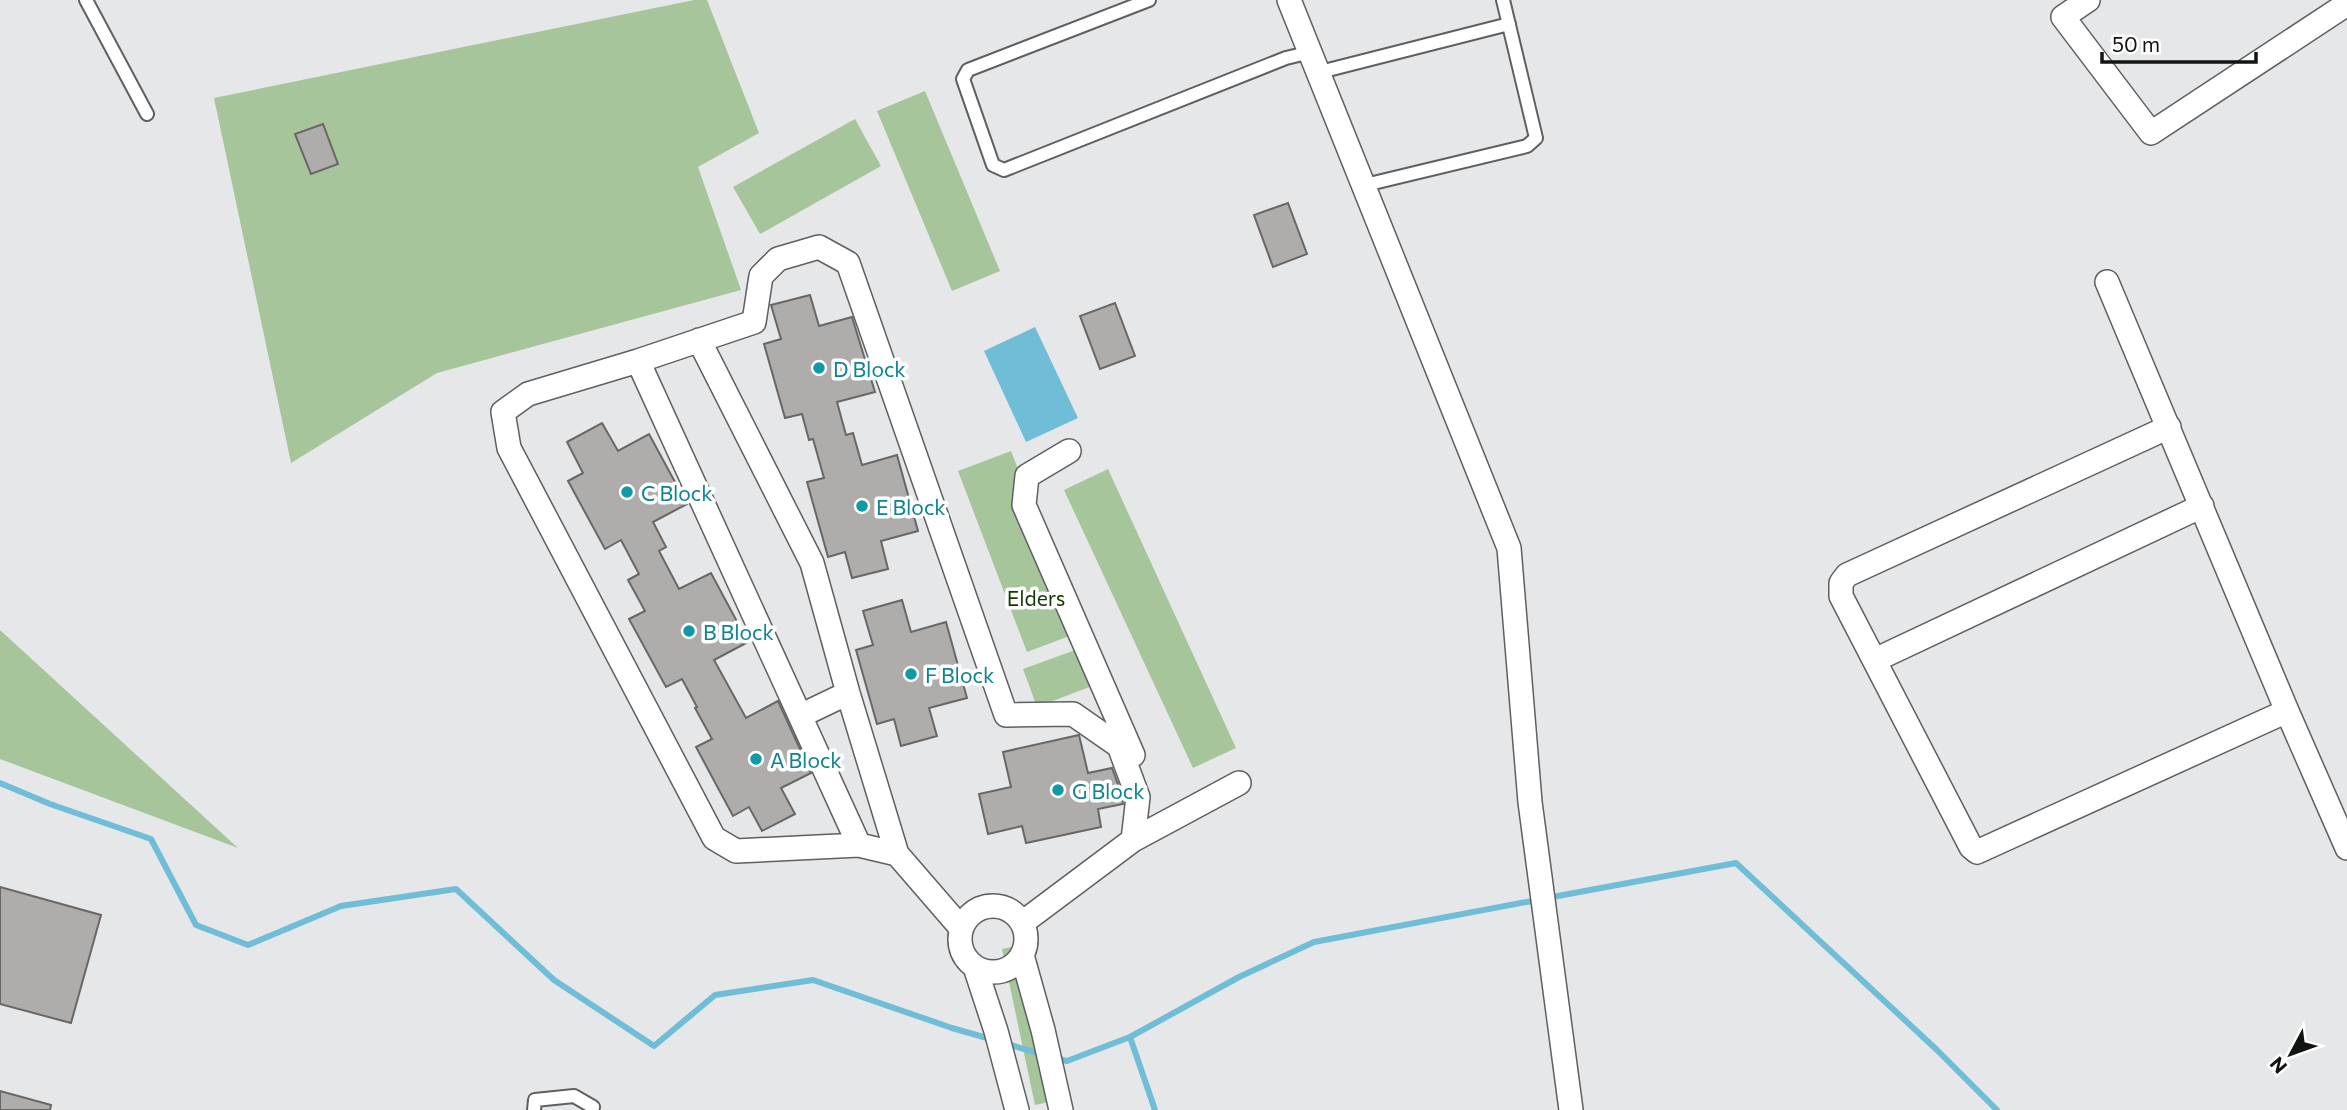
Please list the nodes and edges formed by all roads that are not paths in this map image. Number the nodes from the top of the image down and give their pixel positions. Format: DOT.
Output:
graph roads {
  1 [pos="86,0"];
  2 [pos="1149,0"];
  3 [pos="1289,0"];
  4 [pos="1503,0"];
  5 [pos="2088,0"];
  6 [pos="2347,4"];
  7 [pos="1509,24"];
  8 [pos="1316,62"];
  9 [pos="147,114"];
  10 [pos="1365,186"];
  11 [pos="2107,282"];
  12 [pos="699,340"];
  13 [pos="638,361"];
  14 [pos="2169,427"];
  15 [pos="1069,451"];
  16 [pos="2202,506"];
  17 [pos="1875,660"];
  18 [pos="848,693"];
  19 [pos="2287,711"];
  20 [pos="800,716"];
  21 [pos="1238,783"];
  22 [pos="1138,797"];
  23 [pos="1133,840"];
  24 [pos="859,845"];
  25 [pos="2347,848"];
  26 [pos="897,854"];
  27 [pos="1022,923"];
  28 [pos="961,929"];
  29 [pos="1022,954"];
  30 [pos="975,967"];
  31 [pos="1059,1104"];
  32 [pos="1016,1109"];
  33 [pos="534,1110"];
  34 [pos="593,1110"];
  35 [pos="1571,1110"];
  1 -- 9 [label="lane"];
  2 -- 8 [label="lane"];
  3 -- 8 [label="street"];
  4 -- 7 [label="lane"];
  5 -- 6 [label="street"];
  7 -- 8 [label="lane"];
  7 -- 10 [label="lane"];
  8 -- 10 [label="street"];
  10 -- 35 [label="street"];
  11 -- 14 [label="street"];
  12 -- 13 [label="street"];
  12 -- 18 [label="street"];
  12 -- 22 [label="street"];
  13 -- 20 [label="street"];
  13 -- 24 [label="street"];
  14 -- 16 [label="street"];
  14 -- 17 [label="street"];
  15 -- 22 [label="street"];
  16 -- 17 [label="street"];
  16 -- 19 [label="street"];
  17 -- 19 [label="street"];
  18 -- 20 [label="street"];
  18 -- 26 [label="street"];
  19 -- 25 [label="street"];
  20 -- 24 [label="street"];
  21 -- 23 [label="street"];
  22 -- 23 [label="street"];
  23 -- 27 [label="street"];
  24 -- 26 [label="street"];
  26 -- 28 [label="street"];
  27 -- 28 [label="street"];
  27 -- 29 [label="street"];
  28 -- 30 [label="street"];
  29 -- 30 [label="street"];
  29 -- 31 [label="street"];
  30 -- 32 [label="street"];
  33 -- 34 [label="lane"];
}
